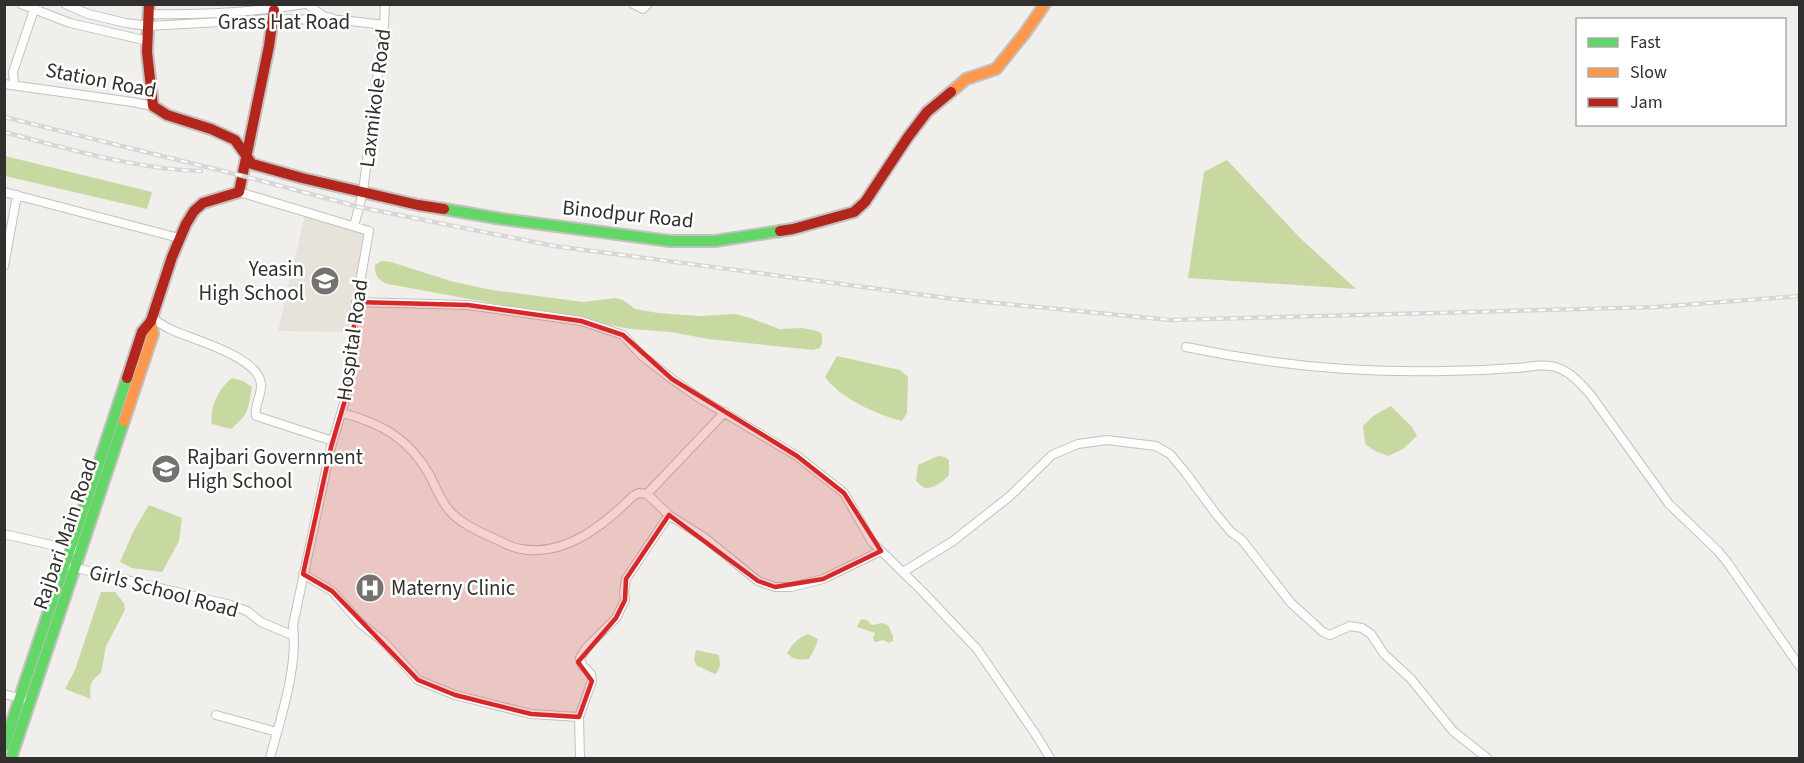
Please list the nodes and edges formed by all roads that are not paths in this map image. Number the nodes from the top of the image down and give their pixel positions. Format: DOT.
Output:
graph roads {
  1 [pos="21,4"];
  2 [pos="65,4"];
  3 [pos="306,4"];
  4 [pos="385,4"];
  5 [pos="633,4"];
  6 [pos="648,4"];
  7 [pos="1045,4"];
  8 [pos="35,8"];
  9 [pos="149,9"];
  10 [pos="274,14"];
  11 [pos="342,20"];
  12 [pos="384,25"];
  13 [pos="149,26"];
  14 [pos="148,41"];
  15 [pos="4,84"];
  16 [pos="14,84"];
  17 [pos="153,106"];
  18 [pos="247,158"];
  19 [pos="4,192"];
  20 [pos="239,192"];
  21 [pos="363,192"];
  22 [pos="17,195"];
  23 [pos="354,226"];
  24 [pos="179,238"];
  25 [pos="4,266"];
  26 [pos="356,302"];
  27 [pos="151,320"];
  28 [pos="1186,347"];
  29 [pos="725,412"];
  30 [pos="342,413"];
  31 [pos="333,441"];
  32 [pos="647,494"];
  33 [pos="669,515"];
  34 [pos="4,534"];
  35 [pos="76,550"];
  36 [pos="881,551"];
  37 [pos="70,565"];
  38 [pos="903,572"];
  39 [pos="303,574"];
  40 [pos="294,636"];
  41 [pos="1800,667"];
  42 [pos="4,694"];
  43 [pos="24,700"];
  44 [pos="216,715"];
  45 [pos="579,717"];
  46 [pos="277,732"];
  47 [pos="4,746"];
  48 [pos="11,759"];
  49 [pos="270,759"];
  50 [pos="580,759"];
  51 [pos="1050,759"];
  52 [pos="1487,759"];
  1 -- 8 [label="street"];
  2 -- 13 [label="street, Grass Hat Road"];
  3 -- 10 [label="street"];
  3 -- 11 [label="street"];
  4 -- 12 [label="street, Laxmikole Road"];
  5 -- 6 [label="street"];
  7 -- 21 [label="street, Binodpur Road"];
  8 -- 14 [label="street"];
  8 -- 16 [label="street"];
  9 -- 10 [label="street"];
  9 -- 13 [label="street"];
  10 -- 11 [label="street, Grass Hat Road"];
  10 -- 13 [label="street, Grass Hat Road"];
  10 -- 18 [label="street"];
  11 -- 12 [label="street, Grass Hat Road"];
  12 -- 21 [label="street, Laxmikole Road"];
  13 -- 14 [label="street"];
  14 -- 17 [label="street"];
  15 -- 16 [label="street, Station Road"];
  16 -- 17 [label="street, Station Road"];
  17 -- 18 [label="street, Station Road"];
  18 -- 20 [label="street"];
  18 -- 21 [label="street, Binodpur Road"];
  19 -- 22 [label="street"];
  20 -- 23 [label="street"];
  20 -- 24 [label="street, Rajbari Main Road"];
  21 -- 23 [label="street, Laxmikole Road"];
  22 -- 24 [label="street"];
  22 -- 25 [label="street"];
  23 -- 26 [label="street, Hospital Road"];
  24 -- 27 [label="street, Rajbari Main Road"];
  26 -- 29 [label="street"];
  26 -- 30 [label="street, Hospital Road"];
  27 -- 31 [label="street"];
  27 -- 35 [label="street, Rajbari Main Road"];
  28 -- 41 [label="street"];
  29 -- 32 [label="street"];
  29 -- 36 [label="street"];
  30 -- 31 [label="street, Hospital Road"];
  30 -- 32 [label="street"];
  31 -- 39 [label="street, Hospital Road"];
  32 -- 33 [label="street"];
  33 -- 36 [label="street"];
  33 -- 45 [label="street"];
  34 -- 35 [label="street"];
  35 -- 37 [label="street, Rajbari Main Road"];
  36 -- 38 [label="street"];
  37 -- 40 [label="street, Girls School Road"];
  37 -- 43 [label="street, Rajbari Main Road"];
  38 -- 51 [label="street"];
  38 -- 52 [label="street"];
  39 -- 40 [label="street, Hospital Road"];
  39 -- 45 [label="street"];
  40 -- 46 [label="street, Hospital Road"];
  42 -- 43 [label="street"];
  43 -- 47 [label="street, Rajbari Main Road"];
  43 -- 48 [label="street, Rajbari Main Road"];
  44 -- 46 [label="street"];
  45 -- 50 [label="street"];
  46 -- 49 [label="street, Hospital Road"];
}
